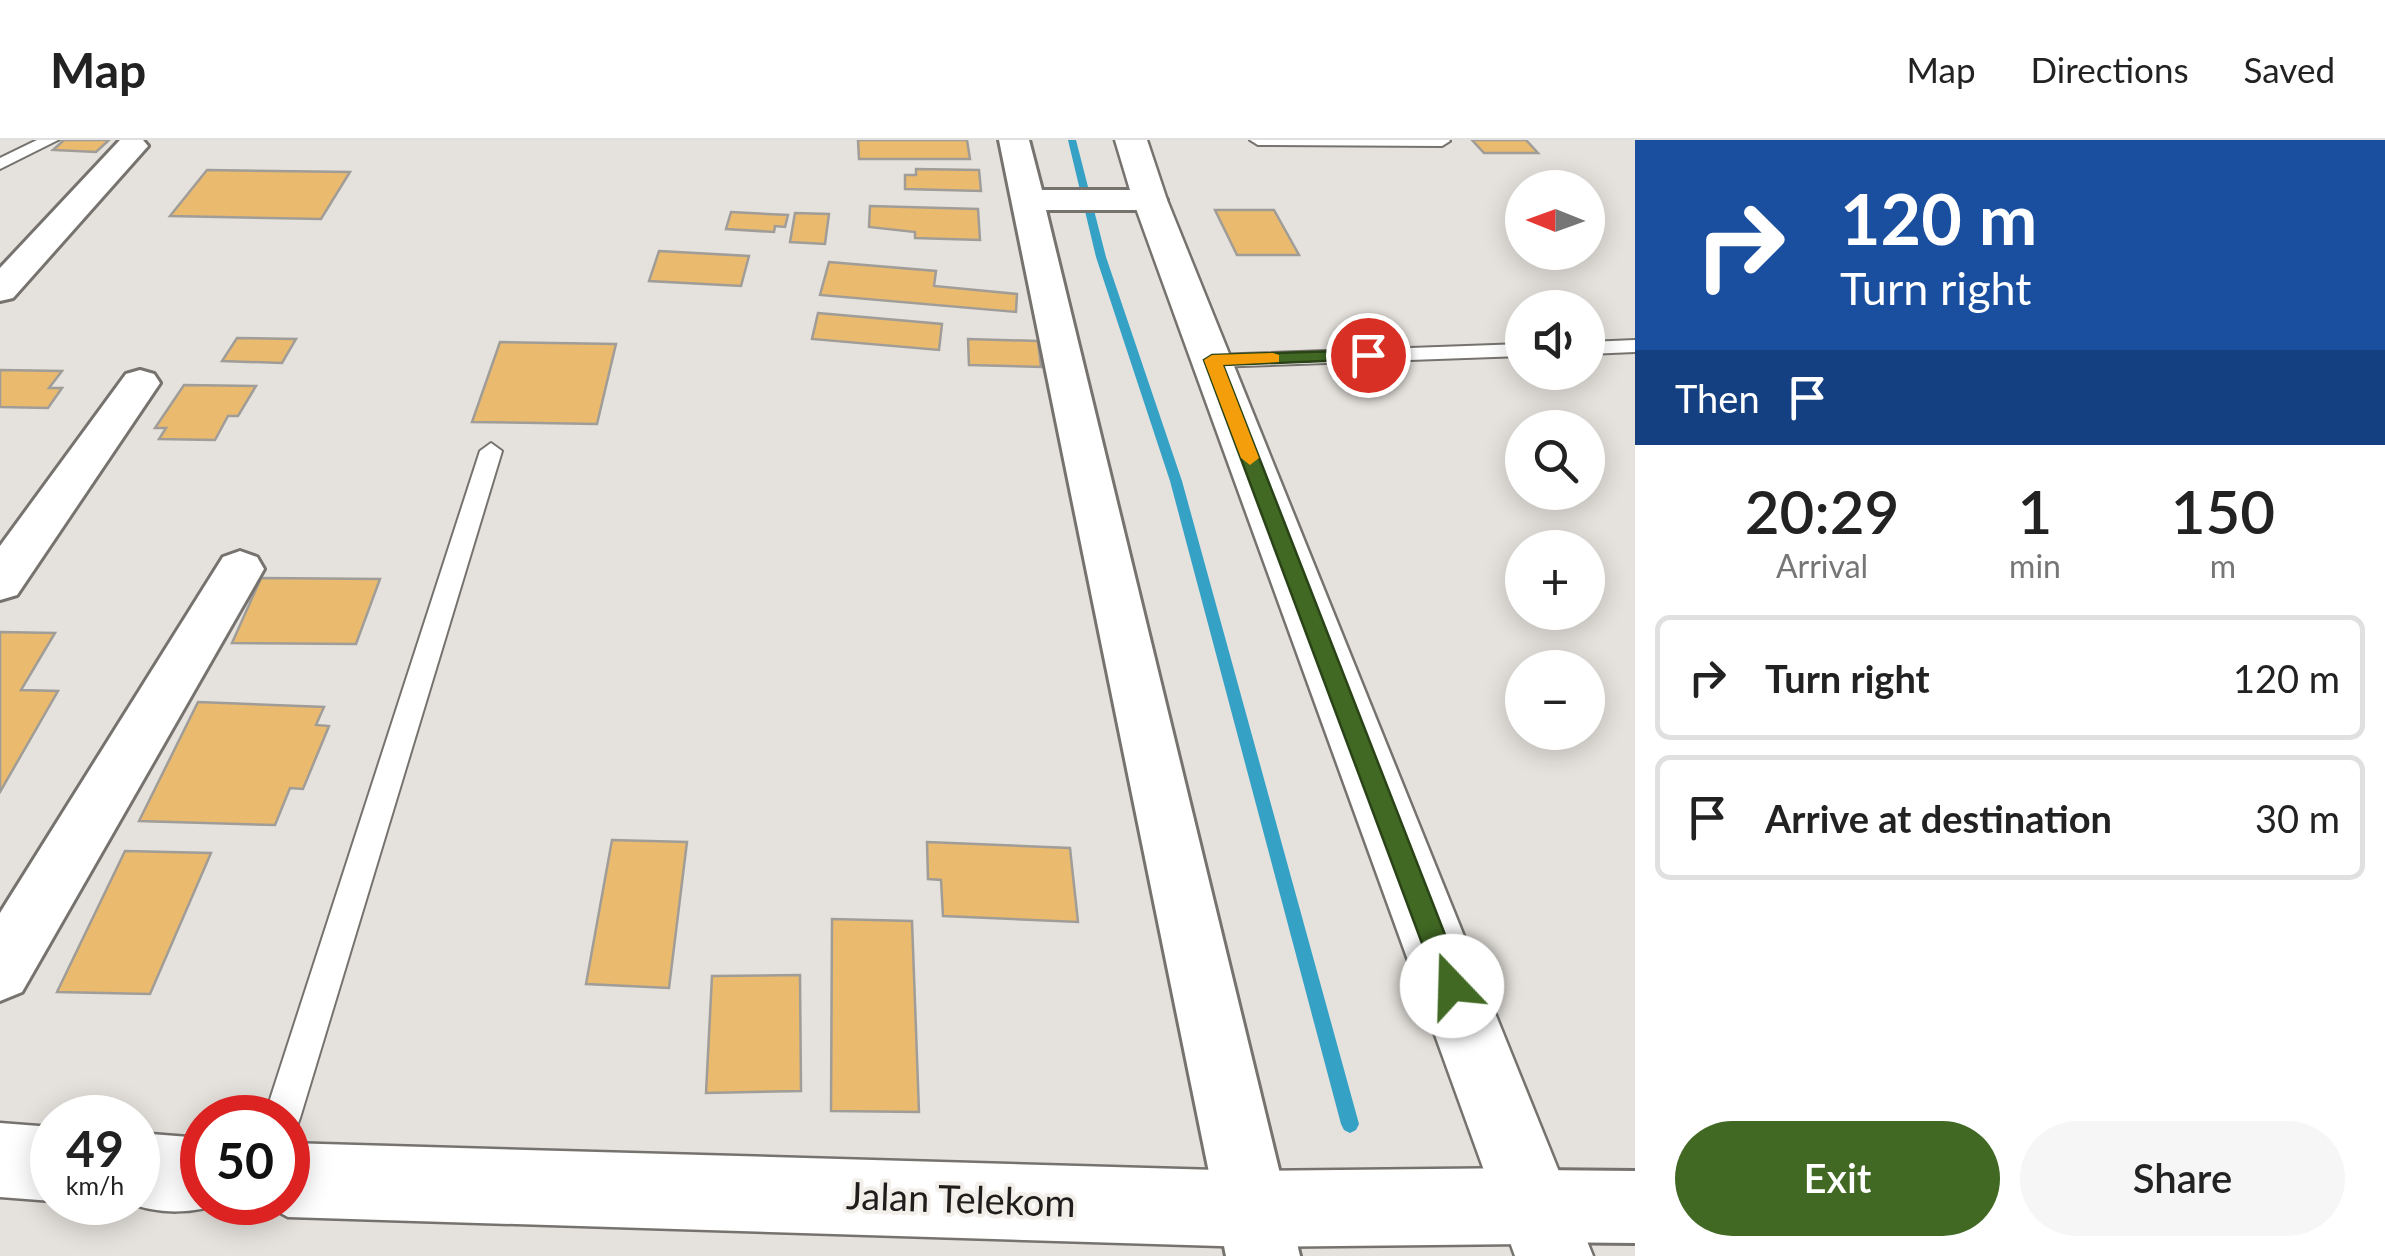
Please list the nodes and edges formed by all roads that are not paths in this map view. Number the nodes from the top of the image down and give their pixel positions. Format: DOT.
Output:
graph roads {
  1 [pos="50,140"];
  2 [pos="1014,140"];
  3 [pos="1130,140"];
  4 [pos="1258,140"];
  5 [pos="1442,141"];
  6 [pos="132,146"];
  7 [pos="0,164"];
  8 [pos="1043,200"];
  9 [pos="1134,200"];
  10 [pos="0,290"];
  11 [pos="1634,346"];
  12 [pos="1605,347"];
  13 [pos="1505,351"];
  14 [pos="1212,360"];
  15 [pos="140,384"];
  16 [pos="491,450"];
  17 [pos="240,569"];
  18 [pos="0,582"];
  19 [pos="0,970"];
  20 [pos="289,1095"];
  21 [pos="0,1160"];
  22 [pos="30,1162"];
  23 [pos="310,1181"];
  24 [pos="1635,1207"];
  25 [pos="1545,1231"];
  26 [pos="1258,1232"];
  1 -- 7 [label="lane"];
  2 -- 8 [label="street"];
  3 -- 9 [label="main road"];
  4 -- 5 [label="lane"];
  6 -- 10 [label="street"];
  8 -- 9 [label="street"];
  8 -- 26 [label="street"];
  9 -- 14 [label="main road"];
  11 -- 12 [label="lane"];
  13 -- 14 [label="lane"];
  14 -- 25 [label="main road"];
  15 -- 18 [label="street"];
  16 -- 20 [label="lane"];
  17 -- 19 [label="street"];
  21 -- 22 [label="main road"];
  23 -- 26 [label="main road, Jalan Telekom"];
  24 -- 25 [label="street, Jalan Telekom"];
  25 -- 26 [label="main road, Jalan Telekom"];
}
